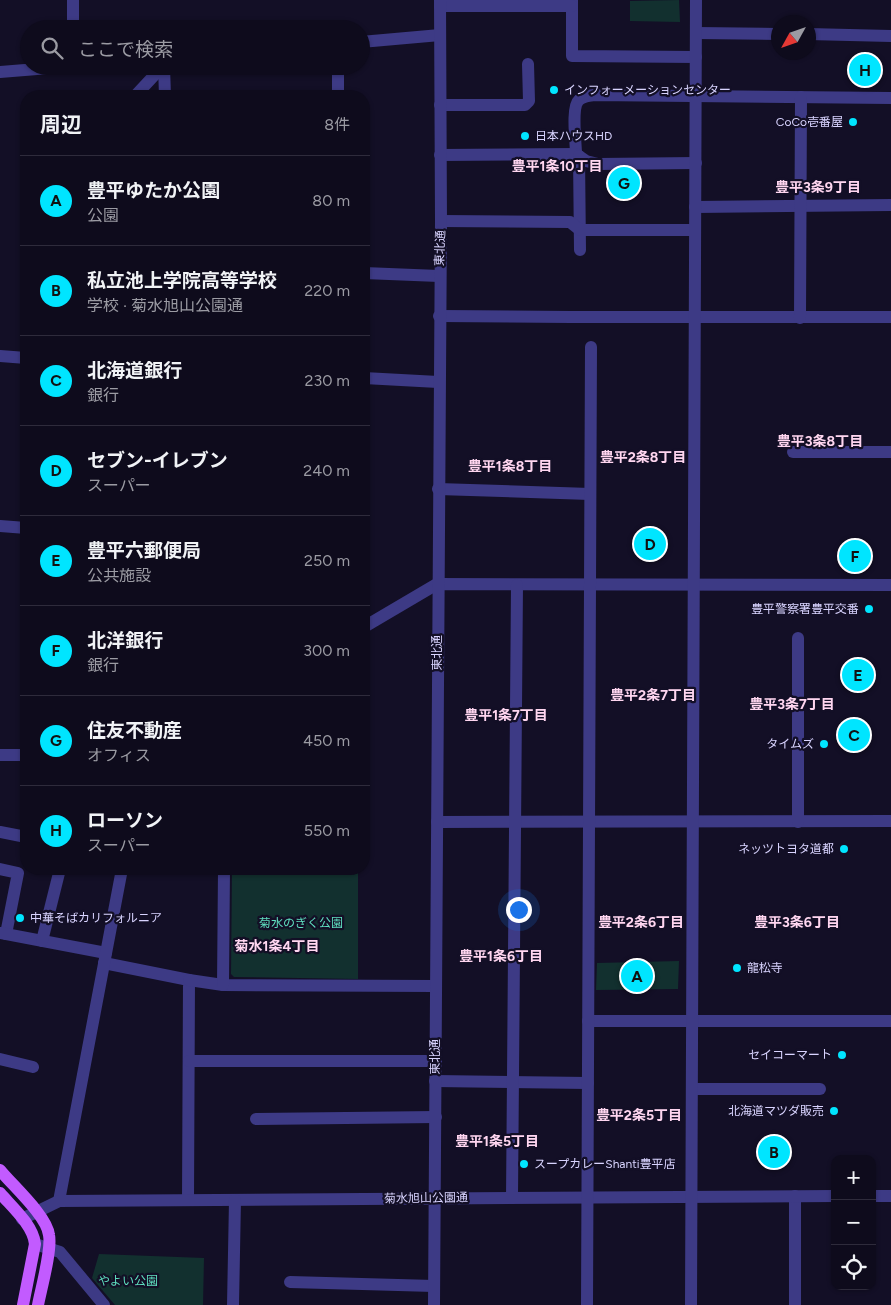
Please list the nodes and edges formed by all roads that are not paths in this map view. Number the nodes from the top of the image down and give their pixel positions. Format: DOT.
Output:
graph roads {
  1 [pos="73,0"];
  2 [pos="696,0"];
  3 [pos="440,3"];
  4 [pos="572,3"];
  5 [pos="73,20"];
  6 [pos="696,33"];
  7 [pos="771,34"];
  8 [pos="816,34"];
  9 [pos="440,35"];
  10 [pos="891,36"];
  11 [pos="370,41"];
  12 [pos="696,57"];
  13 [pos="528,64"];
  14 [pos="20,70"];
  15 [pos="0,72"];
  16 [pos="155,75"];
  17 [pos="164,75"];
  18 [pos="338,75"];
  19 [pos="140,90"];
  20 [pos="165,90"];
  21 [pos="338,90"];
  22 [pos="696,96"];
  23 [pos="801,97"];
  24 [pos="891,98"];
  25 [pos="440,105"];
  26 [pos="440,155"];
  27 [pos="578,155"];
  28 [pos="696,163"];
  29 [pos="800,206"];
  30 [pos="891,206"];
  31 [pos="695,207"];
  32 [pos="441,220"];
  33 [pos="580,230"];
  34 [pos="696,230"];
  35 [pos="580,250"];
  36 [pos="370,273"];
  37 [pos="439,276"];
  38 [pos="439,316"];
  39 [pos="696,316"];
  40 [pos="800,318"];
  41 [pos="891,318"];
  42 [pos="591,347"];
  43 [pos="0,356"];
  44 [pos="20,358"];
  45 [pos="370,378"];
  46 [pos="438,382"];
  47 [pos="793,452"];
  48 [pos="891,452"];
  49 [pos="438,489"];
  50 [pos="590,494"];
  51 [pos="0,526"];
  52 [pos="20,528"];
  53 [pos="437,584"];
  54 [pos="590,584"];
  55 [pos="695,584"];
  56 [pos="517,585"];
  57 [pos="891,585"];
  58 [pos="370,623"];
  59 [pos="798,638"];
  60 [pos="20,756"];
  61 [pos="1,758"];
  62 [pos="516,821"];
  63 [pos="589,821"];
  64 [pos="436,822"];
  65 [pos="693,822"];
  66 [pos="798,822"];
  67 [pos="891,822"];
  68 [pos="0,832"];
  69 [pos="20,836"];
  70 [pos="0,869"];
  71 [pos="58,875"];
  72 [pos="121,875"];
  73 [pos="224,875"];
  74 [pos="3,933"];
  75 [pos="42,941"];
  76 [pos="105,958"];
  77 [pos="189,980"];
  78 [pos="223,985"];
  79 [pos="435,986"];
  80 [pos="692,1020"];
  81 [pos="588,1021"];
  82 [pos="891,1021"];
  83 [pos="0,1059"];
  84 [pos="189,1061"];
  85 [pos="436,1061"];
  86 [pos="33,1067"];
  87 [pos="435,1081"];
  88 [pos="513,1081"];
  89 [pos="588,1083"];
  90 [pos="692,1089"];
  91 [pos="820,1089"];
  92 [pos="436,1117"];
  93 [pos="256,1119"];
  94 [pos="0,1170"];
  95 [pos="0,1193"];
  96 [pos="795,1196"];
  97 [pos="831,1196"];
  98 [pos="876,1196"];
  99 [pos="891,1196"];
  100 [pos="588,1197"];
  101 [pos="692,1197"];
  102 [pos="436,1198"];
  103 [pos="512,1198"];
  104 [pos="59,1200"];
  105 [pos="188,1200"];
  106 [pos="235,1200"];
  107 [pos="37,1211"];
  108 [pos="22,1219"];
  109 [pos="35,1244"];
  110 [pos="49,1249"];
  111 [pos="290,1282"];
  112 [pos="434,1286"];
  113 [pos="23,1305"];
  114 [pos="38,1305"];
  115 [pos="104,1305"];
  116 [pos="233,1305"];
  117 [pos="434,1305"];
  118 [pos="587,1305"];
  119 [pos="691,1305"];
  120 [pos="796,1305"];
  1 -- 5 [label="street"];
  2 -- 6 [label="street"];
  3 -- 4 [label="street"];
  3 -- 9 [label="street, 東北通"];
  4 -- 12 [label="street"];
  6 -- 7 [label="street"];
  6 -- 12 [label="street"];
  8 -- 10 [label="street"];
  9 -- 11 [label="street"];
  9 -- 25 [label="street, 東北通"];
  12 -- 22 [label="street"];
  13 -- 25 [label="street"];
  14 -- 15 [label="street"];
  16 -- 19 [label="street"];
  17 -- 20 [label="street"];
  18 -- 21 [label="street"];
  22 -- 23 [label="street"];
  22 -- 27 [label="street"];
  22 -- 28 [label="street"];
  23 -- 24 [label="street"];
  23 -- 29 [label="street"];
  25 -- 26 [label="street, 東北通"];
  26 -- 27 [label="street"];
  26 -- 32 [label="street, 東北通"];
  27 -- 28 [label="street"];
  27 -- 33 [label="street"];
  28 -- 31 [label="street"];
  29 -- 30 [label="street"];
  29 -- 31 [label="street"];
  29 -- 40 [label="street"];
  31 -- 34 [label="street"];
  32 -- 33 [label="street"];
  32 -- 37 [label="street, 東北通"];
  33 -- 34 [label="street"];
  33 -- 35 [label="street"];
  34 -- 39 [label="street"];
  36 -- 37 [label="street"];
  37 -- 38 [label="street, 東北通"];
  38 -- 39 [label="street"];
  38 -- 46 [label="street, 東北通"];
  39 -- 40 [label="street"];
  39 -- 55 [label="street"];
  40 -- 41 [label="street"];
  42 -- 50 [label="street"];
  43 -- 44 [label="street"];
  45 -- 46 [label="street"];
  46 -- 49 [label="street, 東北通"];
  47 -- 48 [label="street"];
  49 -- 50 [label="street"];
  49 -- 53 [label="street, 東北通"];
  50 -- 54 [label="street"];
  51 -- 52 [label="street"];
  53 -- 56 [label="street"];
  53 -- 58 [label="street"];
  53 -- 64 [label="street, 東北通"];
  54 -- 55 [label="street"];
  54 -- 56 [label="street"];
  54 -- 63 [label="street"];
  55 -- 57 [label="street"];
  55 -- 65 [label="street"];
  56 -- 62 [label="street"];
  59 -- 66 [label="street"];
  60 -- 61 [label="street"];
  62 -- 63 [label="street"];
  62 -- 64 [label="street"];
  62 -- 88 [label="street"];
  63 -- 65 [label="street"];
  63 -- 81 [label="street"];
  64 -- 79 [label="street, 東北通"];
  65 -- 66 [label="street"];
  65 -- 80 [label="street"];
  66 -- 67 [label="street"];
  68 -- 69 [label="street"];
  70 -- 74 [label="street"];
  71 -- 75 [label="street"];
  72 -- 76 [label="street"];
  73 -- 78 [label="street"];
  74 -- 75 [label="street"];
  75 -- 76 [label="street"];
  76 -- 77 [label="street"];
  76 -- 104 [label="street"];
  77 -- 78 [label="street"];
  77 -- 84 [label="street"];
  78 -- 79 [label="street"];
  79 -- 85 [label="street, 東北通"];
  80 -- 81 [label="street"];
  80 -- 82 [label="street"];
  80 -- 90 [label="street"];
  81 -- 89 [label="street"];
  83 -- 86 [label="street"];
  84 -- 85 [label="street"];
  84 -- 105 [label="street"];
  85 -- 87 [label="street, 東北通"];
  87 -- 88 [label="street"];
  87 -- 92 [label="street, 東北通"];
  88 -- 89 [label="street"];
  88 -- 103 [label="street"];
  89 -- 100 [label="street"];
  90 -- 91 [label="street"];
  90 -- 101 [label="street"];
  92 -- 93 [label="street"];
  92 -- 102 [label="street, 東北通"];
  94 -- 107 [label="main road"];
  95 -- 108 [label="main road"];
  96 -- 97 [label="street, 菊水旭山公園通"];
  96 -- 101 [label="street, 菊水旭山公園通"];
  96 -- 120 [label="street"];
  98 -- 99 [label="street"];
  100 -- 101 [label="street, 菊水旭山公園通"];
  100 -- 103 [label="street, 菊水旭山公園通"];
  100 -- 118 [label="street"];
  101 -- 119 [label="street"];
  102 -- 103 [label="street, 菊水旭山公園通"];
  102 -- 106 [label="street, 菊水旭山公園通"];
  102 -- 112 [label="street, 東北通"];
  104 -- 105 [label="street, 菊水旭山公園通"];
  104 -- 107 [label="street, 菊水旭山公園通"];
  105 -- 106 [label="street, 菊水旭山公園通"];
  106 -- 116 [label="street"];
  107 -- 108 [label="street, 菊水旭山公園通"];
  107 -- 110 [label="main road"];
  108 -- 109 [label="main road"];
  109 -- 110 [label="street"];
  109 -- 113 [label="main road"];
  110 -- 114 [label="main road"];
  110 -- 115 [label="street"];
  111 -- 112 [label="street"];
  112 -- 117 [label="street, 東北通"];
}
